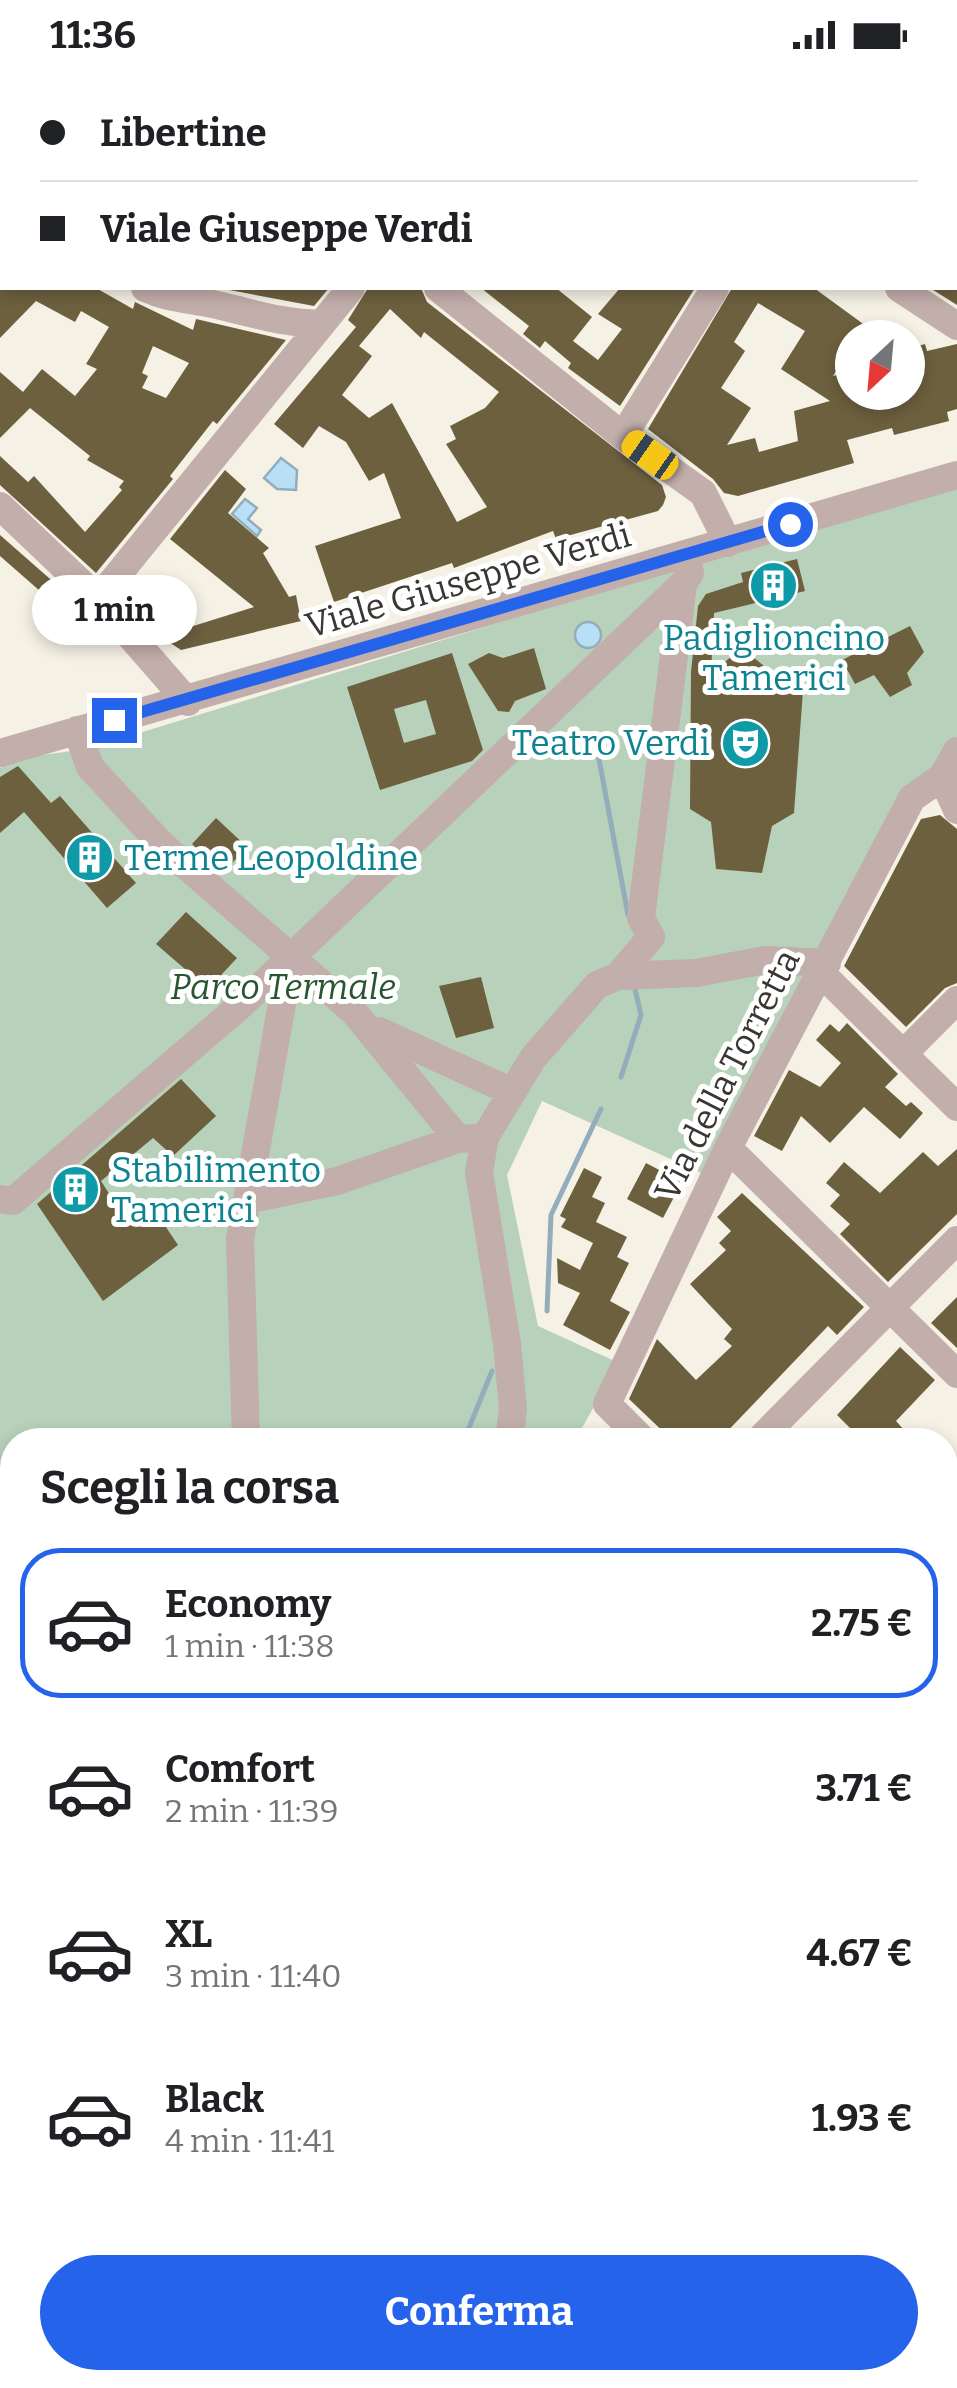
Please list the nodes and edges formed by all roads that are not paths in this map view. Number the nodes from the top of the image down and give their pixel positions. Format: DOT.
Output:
graph roads {
  1 [pos="150,290"];
  2 [pos="349,290"];
  3 [pos="440,290"];
  4 [pos="714,290"];
  5 [pos="902,290"];
  6 [pos="320,324"];
  7 [pos="957,326"];
  8 [pos="623,436"];
  9 [pos="957,476"];
  10 [pos="0,506"];
  11 [pos="728,543"];
  12 [pos="686,555"];
  13 [pos="684,584"];
  14 [pos="98,599"];
  15 [pos="188,702"];
  16 [pos="77,730"];
  17 [pos="957,751"];
  18 [pos="0,753"];
  19 [pos="942,777"];
  20 [pos="957,810"];
  21 [pos="282,953"];
  22 [pos="824,968"];
  23 [pos="618,976"];
  24 [pos="957,1000"];
  25 [pos="354,1012"];
  26 [pos="903,1054"];
  27 [pos="510,1091"];
  28 [pos="957,1107"];
  29 [pos="471,1138"];
  30 [pos="728,1148"];
  31 [pos="0,1199"];
  32 [pos="247,1200"];
  33 [pos="957,1240"];
  34 [pos="892,1309"];
  35 [pos="957,1374"];
  36 [pos="246,1428"];
  37 [pos="510,1428"];
  38 [pos="631,1428"];
  39 [pos="770,1428"];
  1 -- 6 [label="street"];
  2 -- 6 [label="street"];
  3 -- 8 [label="street"];
  4 -- 8 [label="street"];
  5 -- 7 [label="street"];
  6 -- 14 [label="street"];
  8 -- 11 [label="street"];
  9 -- 11 [label="street, Viale Giuseppe Verdi"];
  10 -- 14 [label="street"];
  11 -- 12 [label="street, Viale Giuseppe Verdi"];
  12 -- 13 [label="street"];
  12 -- 15 [label="street, Viale Giuseppe Verdi"];
  13 -- 21 [label="street"];
  13 -- 23 [label="street"];
  14 -- 15 [label="street"];
  15 -- 16 [label="street, Viale Giuseppe Verdi"];
  16 -- 18 [label="street, Viale Giuseppe Verdi"];
  16 -- 21 [label="street"];
  17 -- 19 [label="street, Via della Torretta"];
  19 -- 20 [label="street"];
  19 -- 22 [label="street, Via della Torretta"];
  21 -- 25 [label="street"];
  21 -- 31 [label="street"];
  21 -- 32 [label="street"];
  22 -- 23 [label="street"];
  22 -- 26 [label="street"];
  22 -- 30 [label="street, Via della Torretta"];
  23 -- 27 [label="street"];
  24 -- 26 [label="street"];
  25 -- 27 [label="street"];
  25 -- 29 [label="street"];
  26 -- 28 [label="street"];
  27 -- 29 [label="street"];
  29 -- 32 [label="street"];
  29 -- 37 [label="street"];
  30 -- 34 [label="street"];
  30 -- 38 [label="street, Via della Torretta"];
  32 -- 36 [label="street"];
  33 -- 34 [label="street"];
  34 -- 35 [label="street"];
  34 -- 39 [label="street"];
}
